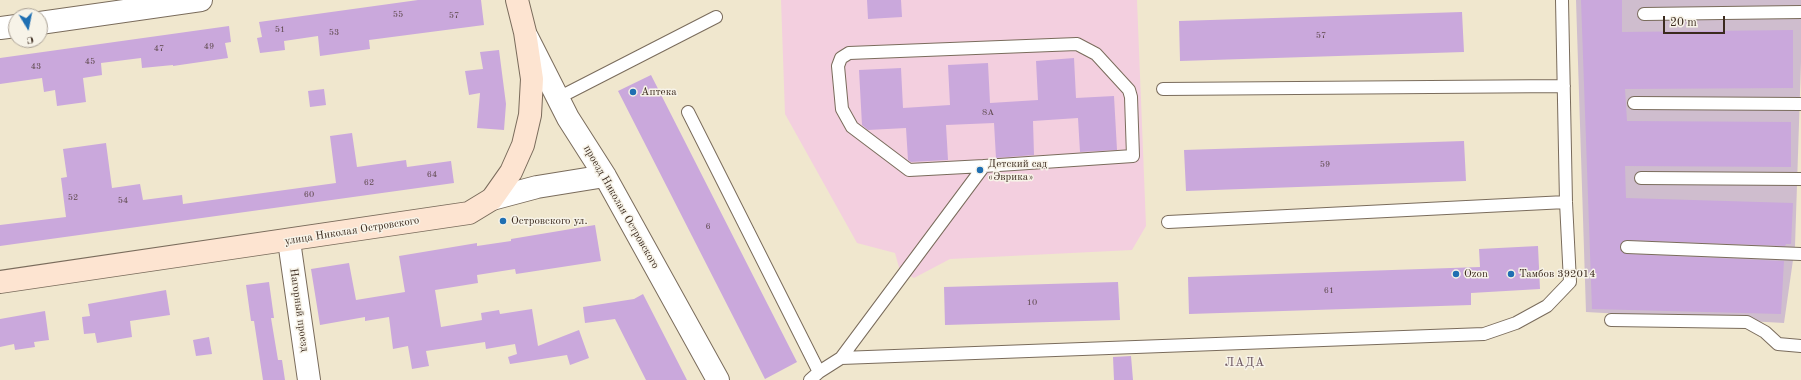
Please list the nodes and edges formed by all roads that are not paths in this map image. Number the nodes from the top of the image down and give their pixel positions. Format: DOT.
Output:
graph roads {
  1 [pos="201,0"];
  2 [pos="517,0"];
  3 [pos="1562,0"];
  4 [pos="1801,12"];
  5 [pos="1644,14"];
  6 [pos="716,18"];
  7 [pos="48,22"];
  8 [pos="525,32"];
  9 [pos="1564,86"];
  10 [pos="1163,89"];
  11 [pos="558,98"];
  12 [pos="1634,103"];
  13 [pos="1801,104"];
  14 [pos="688,112"];
  15 [pos="984,166"];
  16 [pos="605,176"];
  17 [pos="1641,178"];
  18 [pos="1801,179"];
  19 [pos="492,199"];
  20 [pos="1566,202"];
  21 [pos="1168,222"];
  22 [pos="289,241"];
  23 [pos="1628,248"];
  24 [pos="1801,254"];
  25 [pos="0,282"];
  26 [pos="1611,320"];
  27 [pos="1801,346"];
  28 [pos="841,358"];
  29 [pos="814,376"];
  30 [pos="309,380"];
  31 [pos="718,380"];
  1 -- 7 [label="street"];
  2 -- 8 [label="street, улица Николая Островского"];
  3 -- 9 [label="lane"];
  4 -- 5 [label="lane"];
  6 -- 11 [label="lane"];
  8 -- 11 [label="street, проезд Николая Островского"];
  8 -- 19 [label="street, улица Николая Островского"];
  9 -- 10 [label="lane"];
  9 -- 20 [label="lane"];
  11 -- 16 [label="street, проезд Николая Островского"];
  12 -- 13 [label="lane"];
  14 -- 29 [label="lane"];
  15 -- 15 [label="lane"];
  15 -- 28 [label="lane"];
  16 -- 19 [label="street"];
  16 -- 31 [label="street, проезд Николая Островского"];
  17 -- 18 [label="lane"];
  19 -- 22 [label="street, улица Николая Островского"];
  20 -- 21 [label="lane"];
  20 -- 28 [label="lane"];
  22 -- 25 [label="street, улица Николая Островского"];
  22 -- 30 [label="street, Нагорный проезд"];
  23 -- 24 [label="lane"];
  26 -- 27 [label="lane"];
  28 -- 29 [label="lane"];
}
